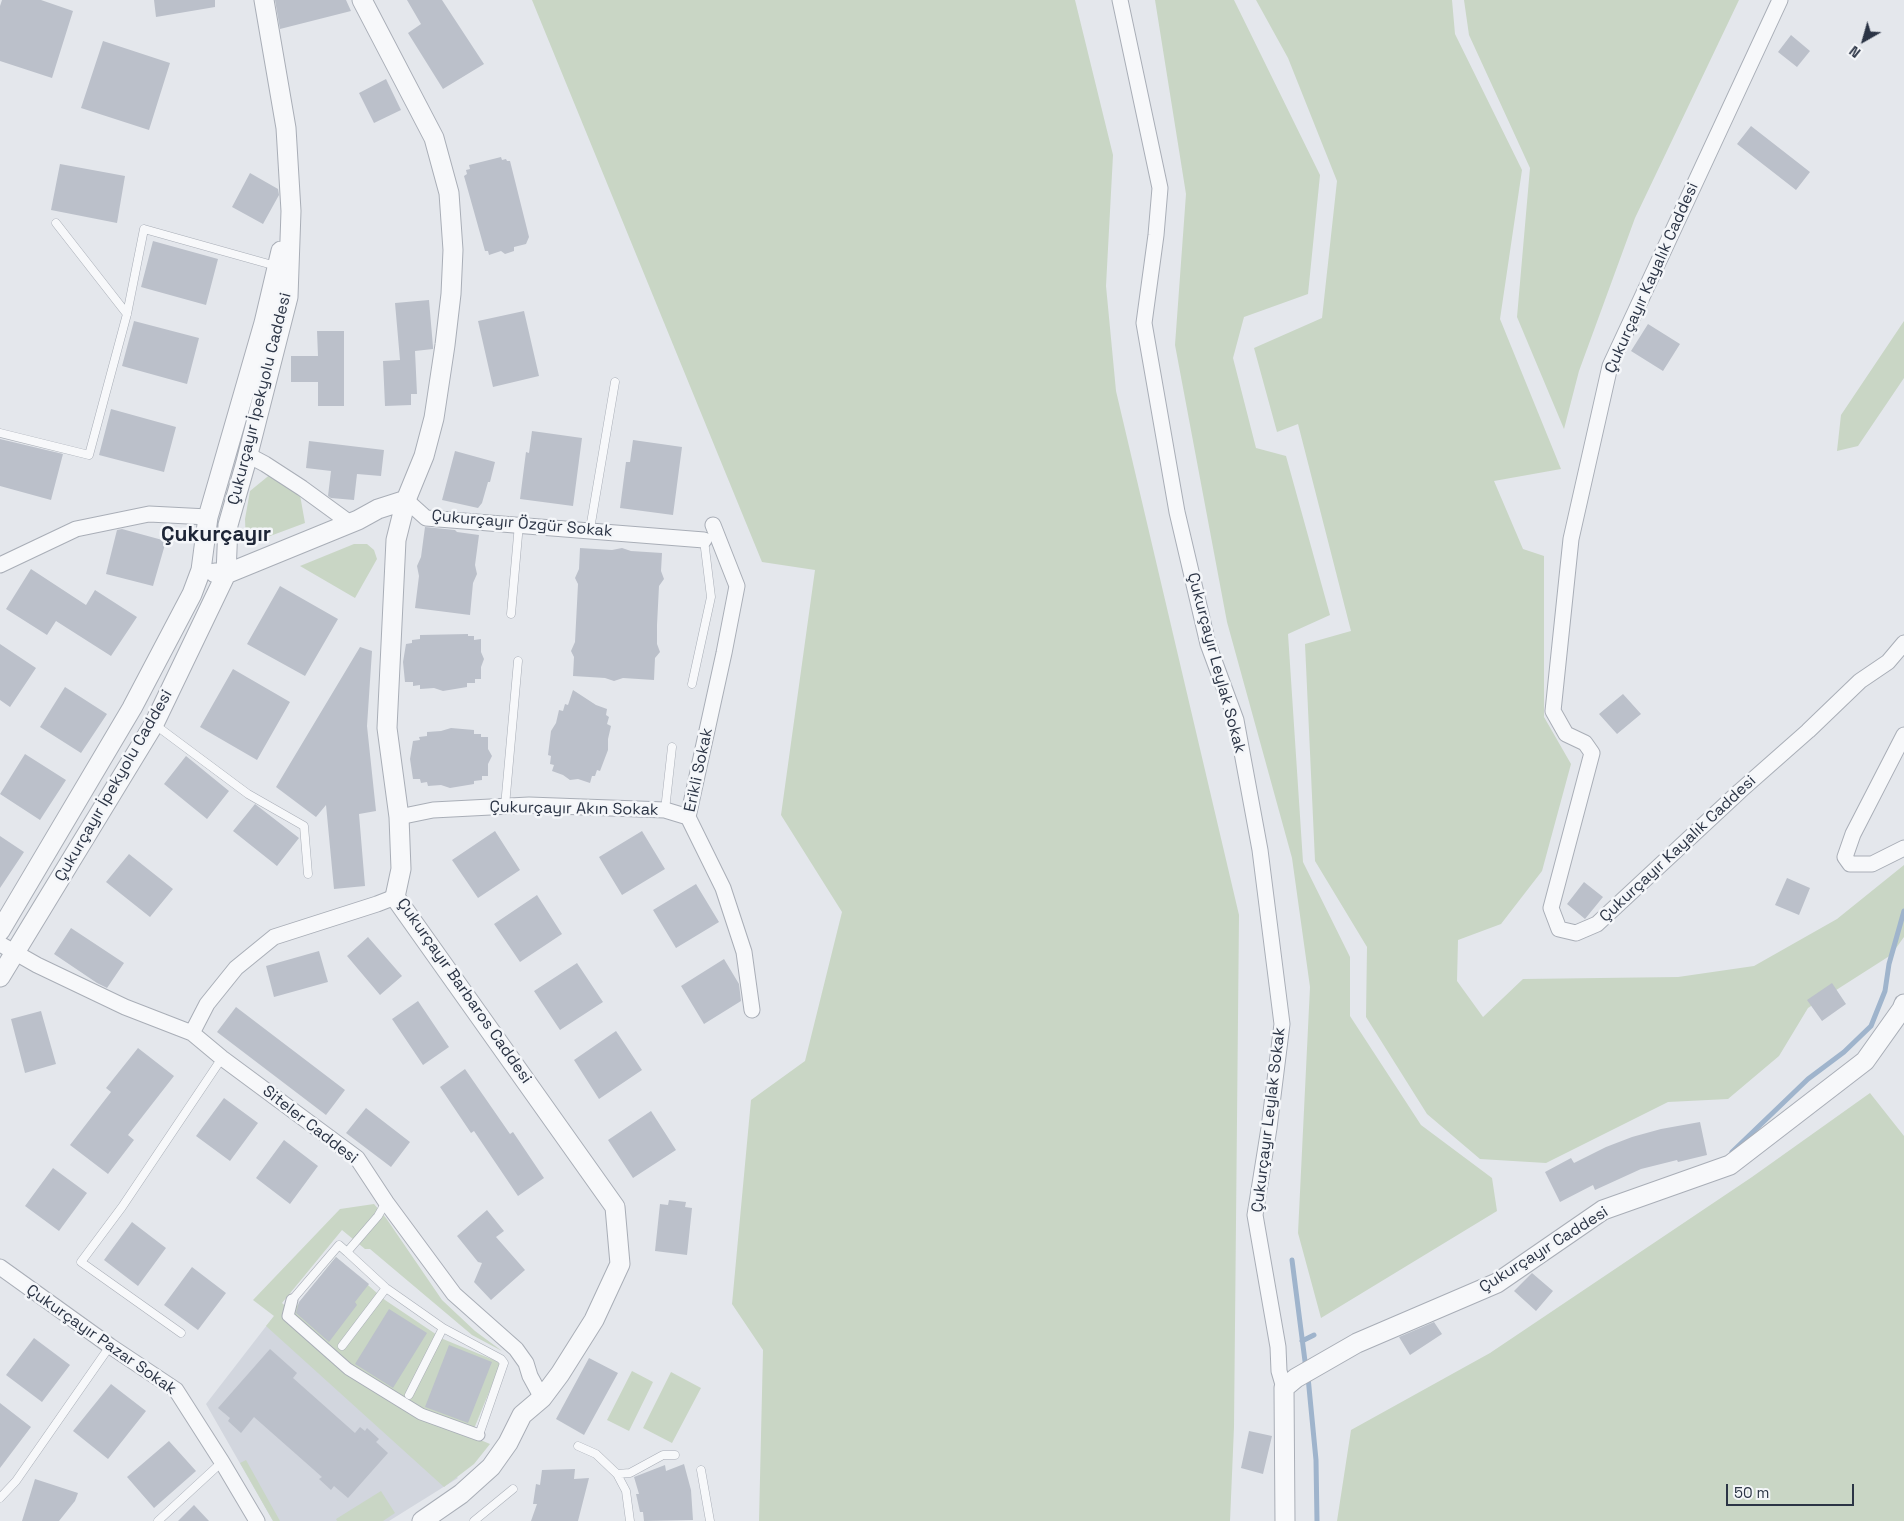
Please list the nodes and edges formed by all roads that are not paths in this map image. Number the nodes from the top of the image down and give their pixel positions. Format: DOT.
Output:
graph roads {
  1 [pos="264,0"];
  2 [pos="362,0"];
  3 [pos="1120,0"];
  4 [pos="1780,0"];
  5 [pos="291,211"];
  6 [pos="56,223"];
  7 [pos="278,266"];
  8 [pos="127,314"];
  9 [pos="615,382"];
  10 [pos="0,433"];
  11 [pos="248,455"];
  12 [pos="406,500"];
  13 [pos="208,517"];
  14 [pos="350,523"];
  15 [pos="520,524"];
  16 [pos="713,525"];
  17 [pos="590,529"];
  18 [pos="704,540"];
  19 [pos="0,565"];
  20 [pos="201,570"];
  21 [pos="226,574"];
  22 [pos="511,614"];
  23 [pos="1904,643"];
  24 [pos="518,661"];
  25 [pos="692,684"];
  26 [pos="154,724"];
  27 [pos="1904,734"];
  28 [pos="672,747"];
  29 [pos="505,806"];
  30 [pos="665,810"];
  31 [pos="399,817"];
  32 [pos="688,818"];
  33 [pos="1904,848"];
  34 [pos="308,874"];
  35 [pos="396,897"];
  36 [pos="0,932"];
  37 [pos="7,948"];
  38 [pos="0,977"];
  39 [pos="1904,1004"];
  40 [pos="752,1010"];
  41 [pos="192,1033"];
  42 [pos="222,1058"];
  43 [pos="386,1202"];
  44 [pos="347,1252"];
  45 [pos="0,1267"];
  46 [pos="386,1288"];
  47 [pos="292,1300"];
  48 [pos="443,1328"];
  49 [pos="181,1333"];
  50 [pos="110,1346"];
  51 [pos="342,1346"];
  52 [pos="1290,1383"];
  53 [pos="409,1395"];
  54 [pos="542,1398"];
  55 [pos="479,1435"];
  56 [pos="578,1446"];
  57 [pos="675,1455"];
  58 [pos="222,1462"];
  59 [pos="701,1470"];
  60 [pos="617,1474"];
  61 [pos="513,1490"];
  62 [pos="0,1498"];
  63 [pos="158,1521"];
  64 [pos="257,1521"];
  65 [pos="422,1521"];
  66 [pos="474,1521"];
  67 [pos="630,1521"];
  68 [pos="710,1521"];
  69 [pos="1286,1521"];
  1 -- 5 [label="street, Çukurçayır İpekyolu Caddesi"];
  2 -- 12 [label="street, Çukurçayır Barbaros Caddesi"];
  3 -- 52 [label="street, Çukurçayır Leylak Sokak"];
  4 -- 23 [label="street, Çukurçayır Kayalık Caddesi"];
  5 -- 7 [label="street, Çukurçayır İpekyolu Caddesi"];
  5 -- 11 [label="street, Çukurçayır İpekyolu Caddesi"];
  6 -- 8 [label="lane"];
  7 -- 8 [label="lane"];
  7 -- 13 [label="street, Çukurçayır İpekyolu Caddesi"];
  8 -- 10 [label="lane"];
  9 -- 17 [label="lane"];
  11 -- 14 [label="street"];
  11 -- 21 [label="street, Çukurçayır İpekyolu Caddesi"];
  12 -- 14 [label="street"];
  12 -- 15 [label="street, Çukurçayır Özgür Sokak"];
  12 -- 31 [label="street, Çukurçayır Barbaros Caddesi"];
  13 -- 19 [label="street"];
  13 -- 20 [label="street, Çukurçayır İpekyolu Caddesi"];
  14 -- 21 [label="street"];
  15 -- 17 [label="street, Çukurçayır Özgür Sokak"];
  15 -- 22 [label="lane"];
  16 -- 32 [label="street, Erikli Sokak"];
  17 -- 18 [label="street, Çukurçayır Özgür Sokak"];
  18 -- 25 [label="lane"];
  20 -- 21 [label="street"];
  20 -- 36 [label="street, Çukurçayır İpekyolu Caddesi"];
  21 -- 26 [label="street, Çukurçayır İpekyolu Caddesi"];
  24 -- 29 [label="lane"];
  26 -- 34 [label="lane"];
  26 -- 37 [label="street, Çukurçayır İpekyolu Caddesi"];
  27 -- 33 [label="street"];
  28 -- 30 [label="lane"];
  29 -- 30 [label="street, Çukurçayır Akın Sokak"];
  29 -- 31 [label="street, Çukurçayır Akın Sokak"];
  30 -- 32 [label="street, Çukurçayır Akın Sokak"];
  31 -- 35 [label="street, Çukurçayır Barbaros Caddesi"];
  32 -- 40 [label="street, Erikli Sokak"];
  35 -- 41 [label="street"];
  35 -- 54 [label="street, Çukurçayır Barbaros Caddesi"];
  37 -- 38 [label="street, Çukurçayır İpekyolu Caddesi"];
  37 -- 41 [label="street, Siteler Caddesi"];
  39 -- 52 [label="street, Çukurçayır Caddesi"];
  41 -- 42 [label="street, Siteler Caddesi"];
  42 -- 43 [label="street, Siteler Caddesi"];
  42 -- 49 [label="lane"];
  43 -- 44 [label="lane"];
  43 -- 54 [label="street, Siteler Caddesi"];
  44 -- 46 [label="lane"];
  44 -- 47 [label="lane"];
  45 -- 50 [label="street, Çukurçayır Pazar Sokak"];
  46 -- 48 [label="lane"];
  46 -- 51 [label="lane"];
  47 -- 55 [label="street"];
  48 -- 53 [label="lane"];
  48 -- 55 [label="lane"];
  50 -- 58 [label="street, Çukurçayır Pazar Sokak"];
  50 -- 62 [label="lane"];
  52 -- 69 [label="street"];
  54 -- 65 [label="street, Çukurçayır Barbaros Caddesi"];
  56 -- 60 [label="lane"];
  57 -- 60 [label="lane"];
  58 -- 63 [label="lane"];
  58 -- 64 [label="street, Çukurçayır Pazar Sokak"];
  59 -- 68 [label="lane"];
  60 -- 67 [label="lane"];
  61 -- 66 [label="lane"];
}
